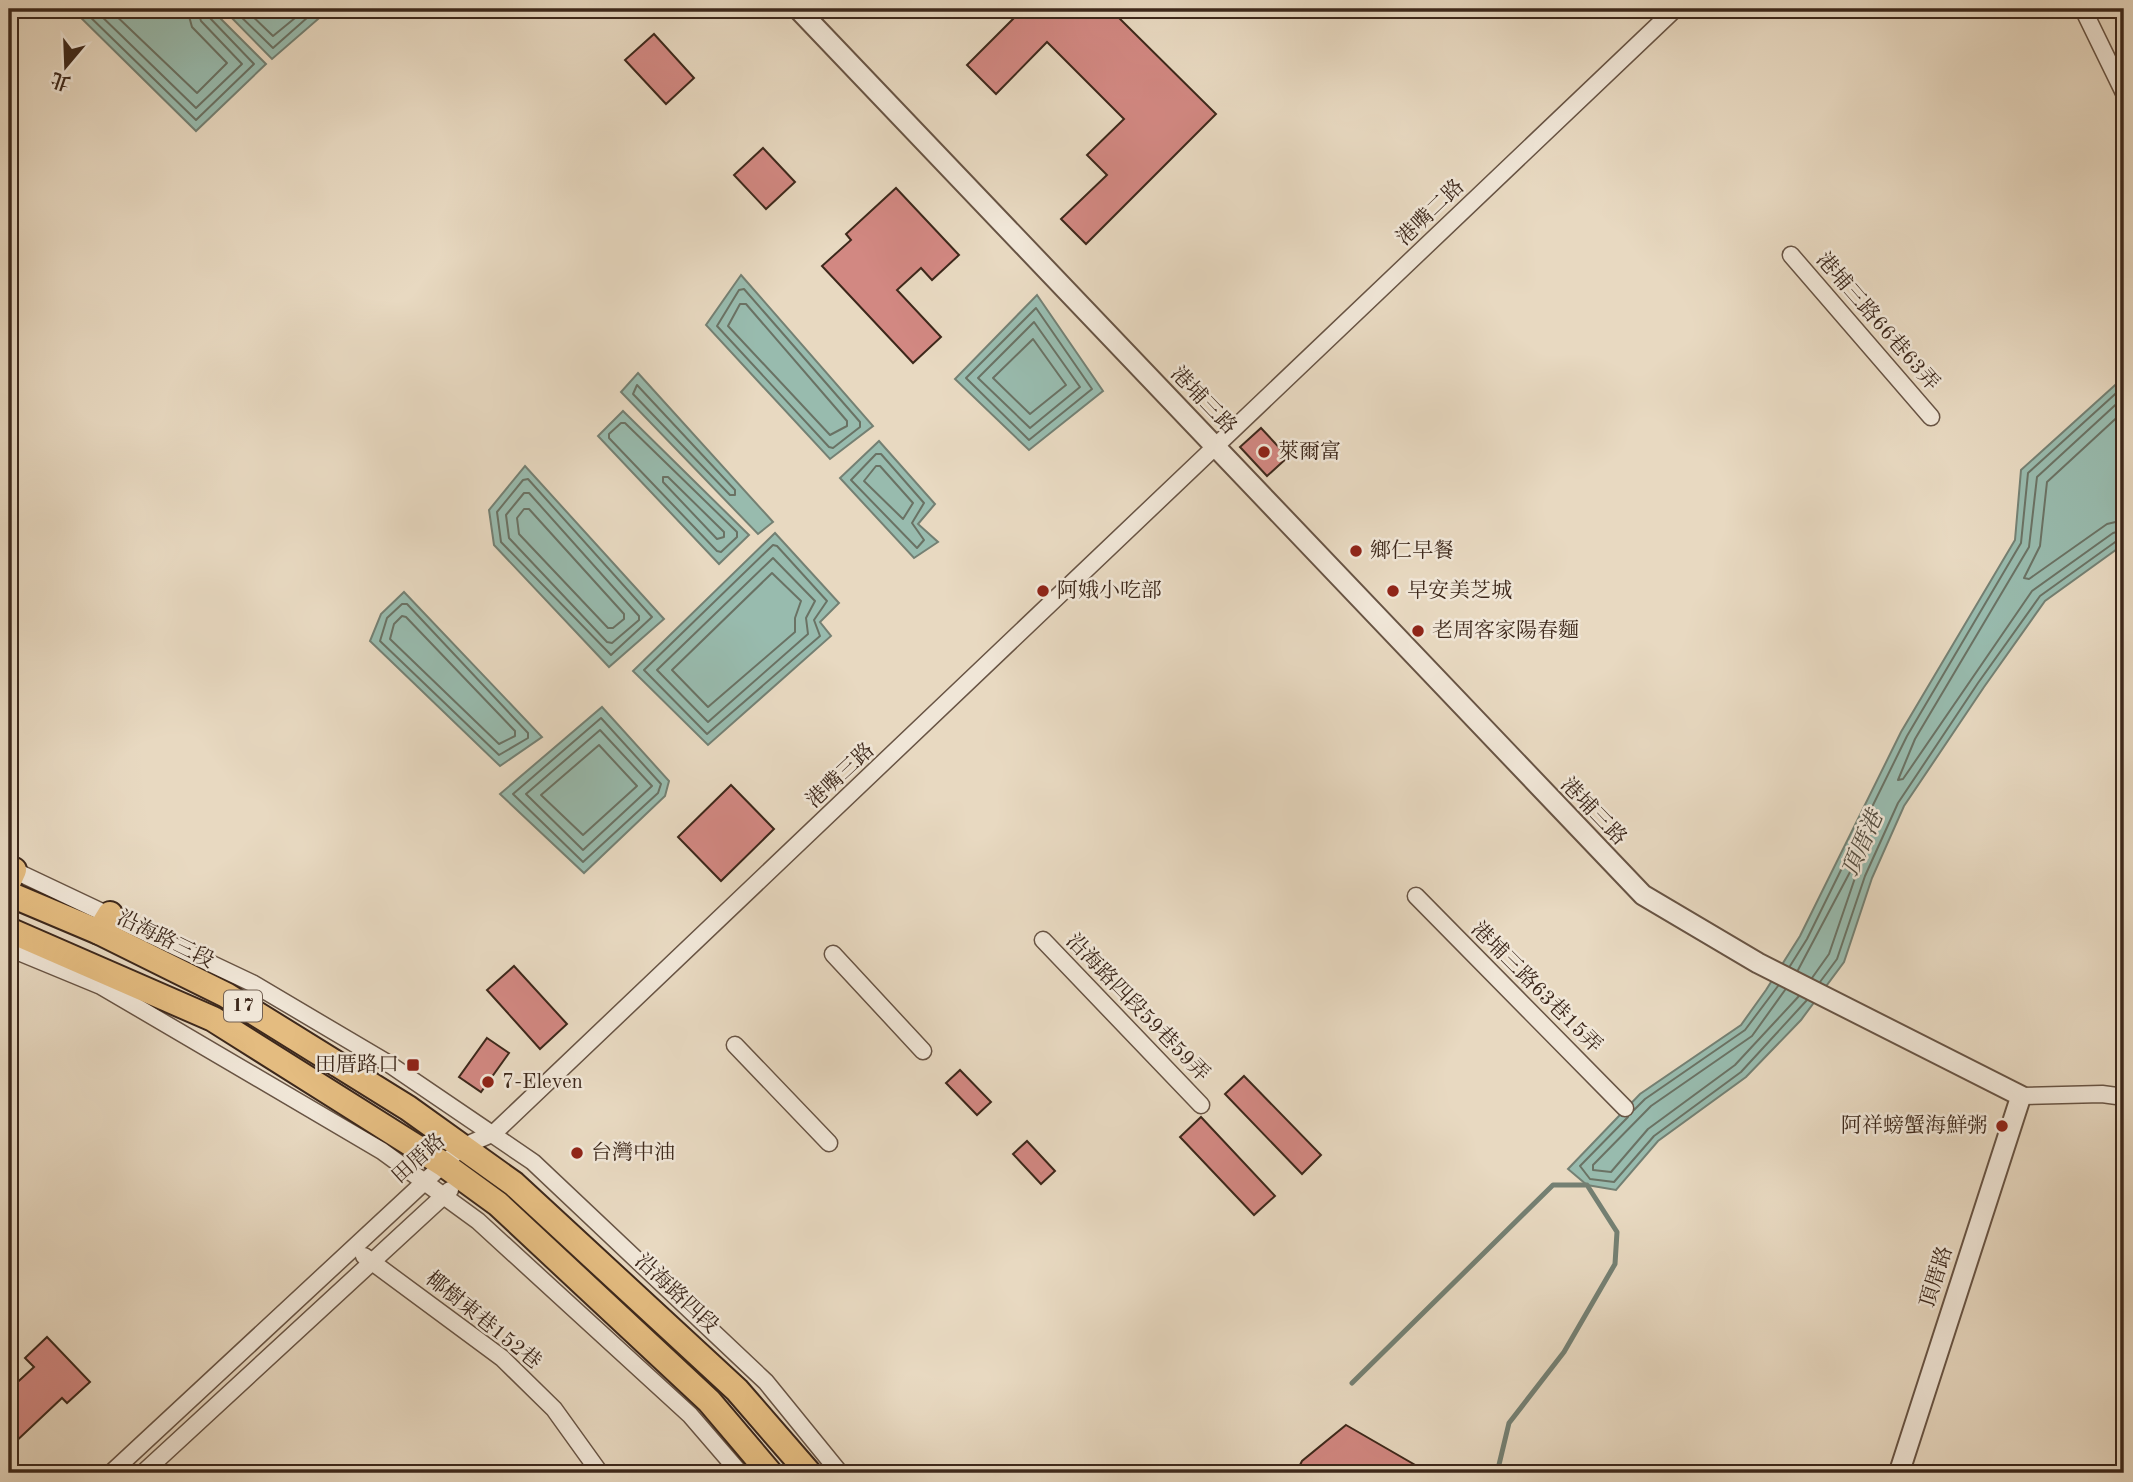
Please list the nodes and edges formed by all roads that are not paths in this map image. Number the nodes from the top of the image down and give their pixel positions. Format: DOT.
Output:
graph roads {
  1 [pos="797,9"];
  2 [pos="1675,9"];
  3 [pos="2083,9"];
  4 [pos="2124,93"];
  5 [pos="1791,255"];
  6 [pos="1931,417"];
  7 [pos="1216,448"];
  8 [pos="10,878"];
  9 [pos="1416,897"];
  10 [pos="105,923"];
  11 [pos="9,930"];
  12 [pos="1043,940"];
  13 [pos="9,948"];
  14 [pos="833,954"];
  15 [pos="735,1045"];
  16 [pos="923,1051"];
  17 [pos="2021,1096"];
  18 [pos="2124,1097"];
  19 [pos="1201,1105"];
  20 [pos="1625,1108"];
  21 [pos="494,1133"];
  22 [pos="829,1143"];
  23 [pos="471,1154"];
  24 [pos="453,1171"];
  25 [pos="424,1182"];
  26 [pos="444,1196"];
  27 [pos="354,1248"];
  28 [pos="373,1262"];
  29 [pos="111,1473"];
  30 [pos="144,1473"];
  31 [pos="600,1473"];
  32 [pos="740,1473"];
  33 [pos="770,1473"];
  34 [pos="809,1473"];
  35 [pos="840,1473"];
  36 [pos="1899,1473"];
  1 -- 7 [label="street, 港埔三路"];
  2 -- 7 [label="street, 港嘴二路"];
  3 -- 4 [label="street"];
  5 -- 6 [label="street, 港埔三路66巷63弄"];
  7 -- 17 [label="street, 港埔三路"];
  7 -- 21 [label="street, 港嘴三路"];
  8 -- 10 [label="main road, 沿海路三段 / 17"];
  9 -- 20 [label="street, 港埔三路63巷15弄"];
  10 -- 21 [label="street, 沿海路三段"];
  10 -- 23 [label="main road, 沿海路三段 / 17"];
  11 -- 24 [label="main road, 17"];
  12 -- 19 [label="street, 沿海路四段59巷59弄"];
  13 -- 25 [label="street"];
  14 -- 16 [label="street"];
  15 -- 22 [label="street"];
  17 -- 18 [label="street"];
  17 -- 36 [label="street, 頂厝路"];
  21 -- 23 [label="street, 田厝路"];
  21 -- 23 [label="street, 田厝路"];
  21 -- 35 [label="street, 沿海路四段"];
  23 -- 24 [label="street, 田厝路"];
  23 -- 24 [label="street, 田厝路"];
  23 -- 34 [label="main road, 沿海路四段 / 17"];
  24 -- 25 [label="street, 田厝路"];
  24 -- 26 [label="street, 田厝路"];
  24 -- 33 [label="main road, 17"];
  25 -- 26 [label="street"];
  25 -- 27 [label="street, 田厝路"];
  26 -- 28 [label="street, 田厝路"];
  26 -- 32 [label="street"];
  27 -- 28 [label="street, 椰樹東巷152巷"];
  27 -- 29 [label="street, 田厝路"];
  28 -- 30 [label="street, 田厝路"];
  28 -- 31 [label="street, 椰樹東巷152巷"];
}
